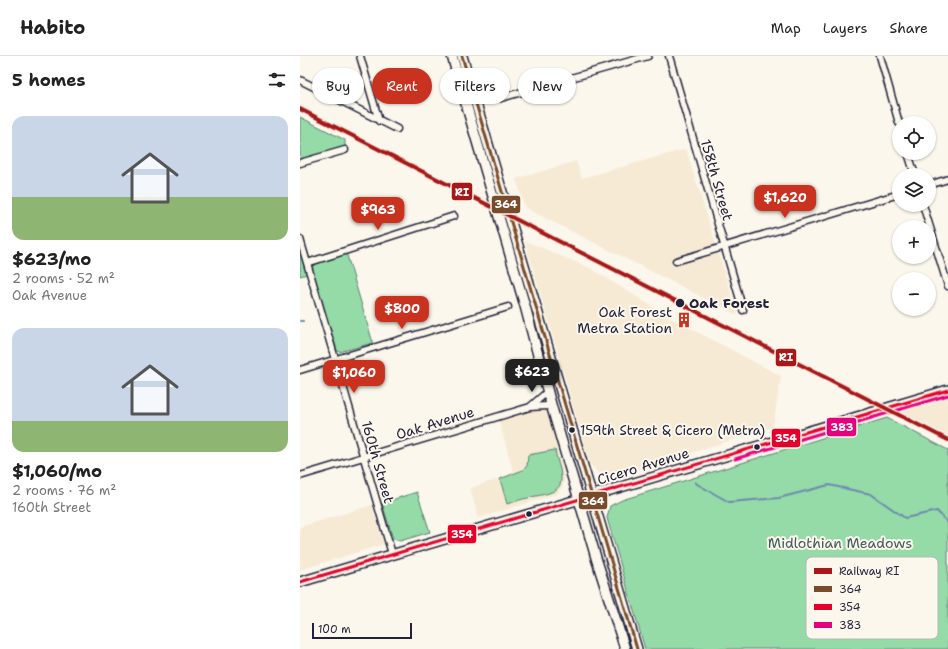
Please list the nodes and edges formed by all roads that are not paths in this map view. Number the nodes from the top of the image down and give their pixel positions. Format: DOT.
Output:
graph roads {
  1 [pos="360,56"];
  2 [pos="452,56"];
  3 [pos="462,56"];
  4 [pos="648,56"];
  5 [pos="670,56"];
  6 [pos="880,56"];
  7 [pos="300,80"];
  8 [pos="510,95"];
  9 [pos="897,116"];
  10 [pos="379,121"];
  11 [pos="397,128"];
  12 [pos="345,150"];
  13 [pos="300,163"];
  14 [pos="948,179"];
  15 [pos="936,183"];
  16 [pos="892,196"];
  17 [pos="926,212"];
  18 [pos="454,216"];
  19 [pos="300,238"];
  20 [pos="724,246"];
  21 [pos="676,261"];
  22 [pos="307,263"];
  23 [pos="948,286"];
  24 [pos="508,307"];
  25 [pos="743,310"];
  26 [pos="335,360"];
  27 [pos="300,370"];
  28 [pos="948,390"];
  29 [pos="547,392"];
  30 [pos="530,407"];
  31 [pos="552,408"];
  32 [pos="364,457"];
  33 [pos="300,476"];
  34 [pos="592,496"];
  35 [pos="579,500"];
  36 [pos="392,554"];
  37 [pos="300,582"];
  38 [pos="625,649"];
  39 [pos="638,649"];
  1 -- 10 [label="street"];
  2 -- 29 [label="main road"];
  3 -- 34 [label="main road"];
  4 -- 8 [label="street"];
  5 -- 20 [label="street, 158th Street"];
  6 -- 9 [label="street"];
  7 -- 10 [label="street"];
  10 -- 11 [label="street"];
  12 -- 13 [label="street"];
  14 -- 15 [label="street"];
  16 -- 20 [label="street"];
  17 -- 23 [label="street"];
  18 -- 22 [label="street"];
  19 -- 22 [label="street, 160th Street"];
  20 -- 21 [label="street"];
  20 -- 25 [label="street, 158th Street"];
  22 -- 26 [label="street, 160th Street"];
  24 -- 26 [label="street"];
  26 -- 27 [label="street"];
  26 -- 32 [label="street, 160th Street"];
  28 -- 34 [label="main road, Cicero Avenue"];
  29 -- 30 [label="street, Oak Avenue"];
  29 -- 31 [label="main road"];
  30 -- 31 [label="street, Oak Avenue"];
  30 -- 32 [label="street, Oak Avenue"];
  31 -- 35 [label="main road"];
  32 -- 33 [label="street, Oak Avenue"];
  32 -- 36 [label="street, 160th Street"];
  34 -- 35 [label="main road, Cicero Avenue"];
  34 -- 39 [label="main road"];
  35 -- 36 [label="main road, Cicero Avenue"];
  35 -- 38 [label="main road"];
  36 -- 37 [label="main road, Cicero Avenue"];
}
